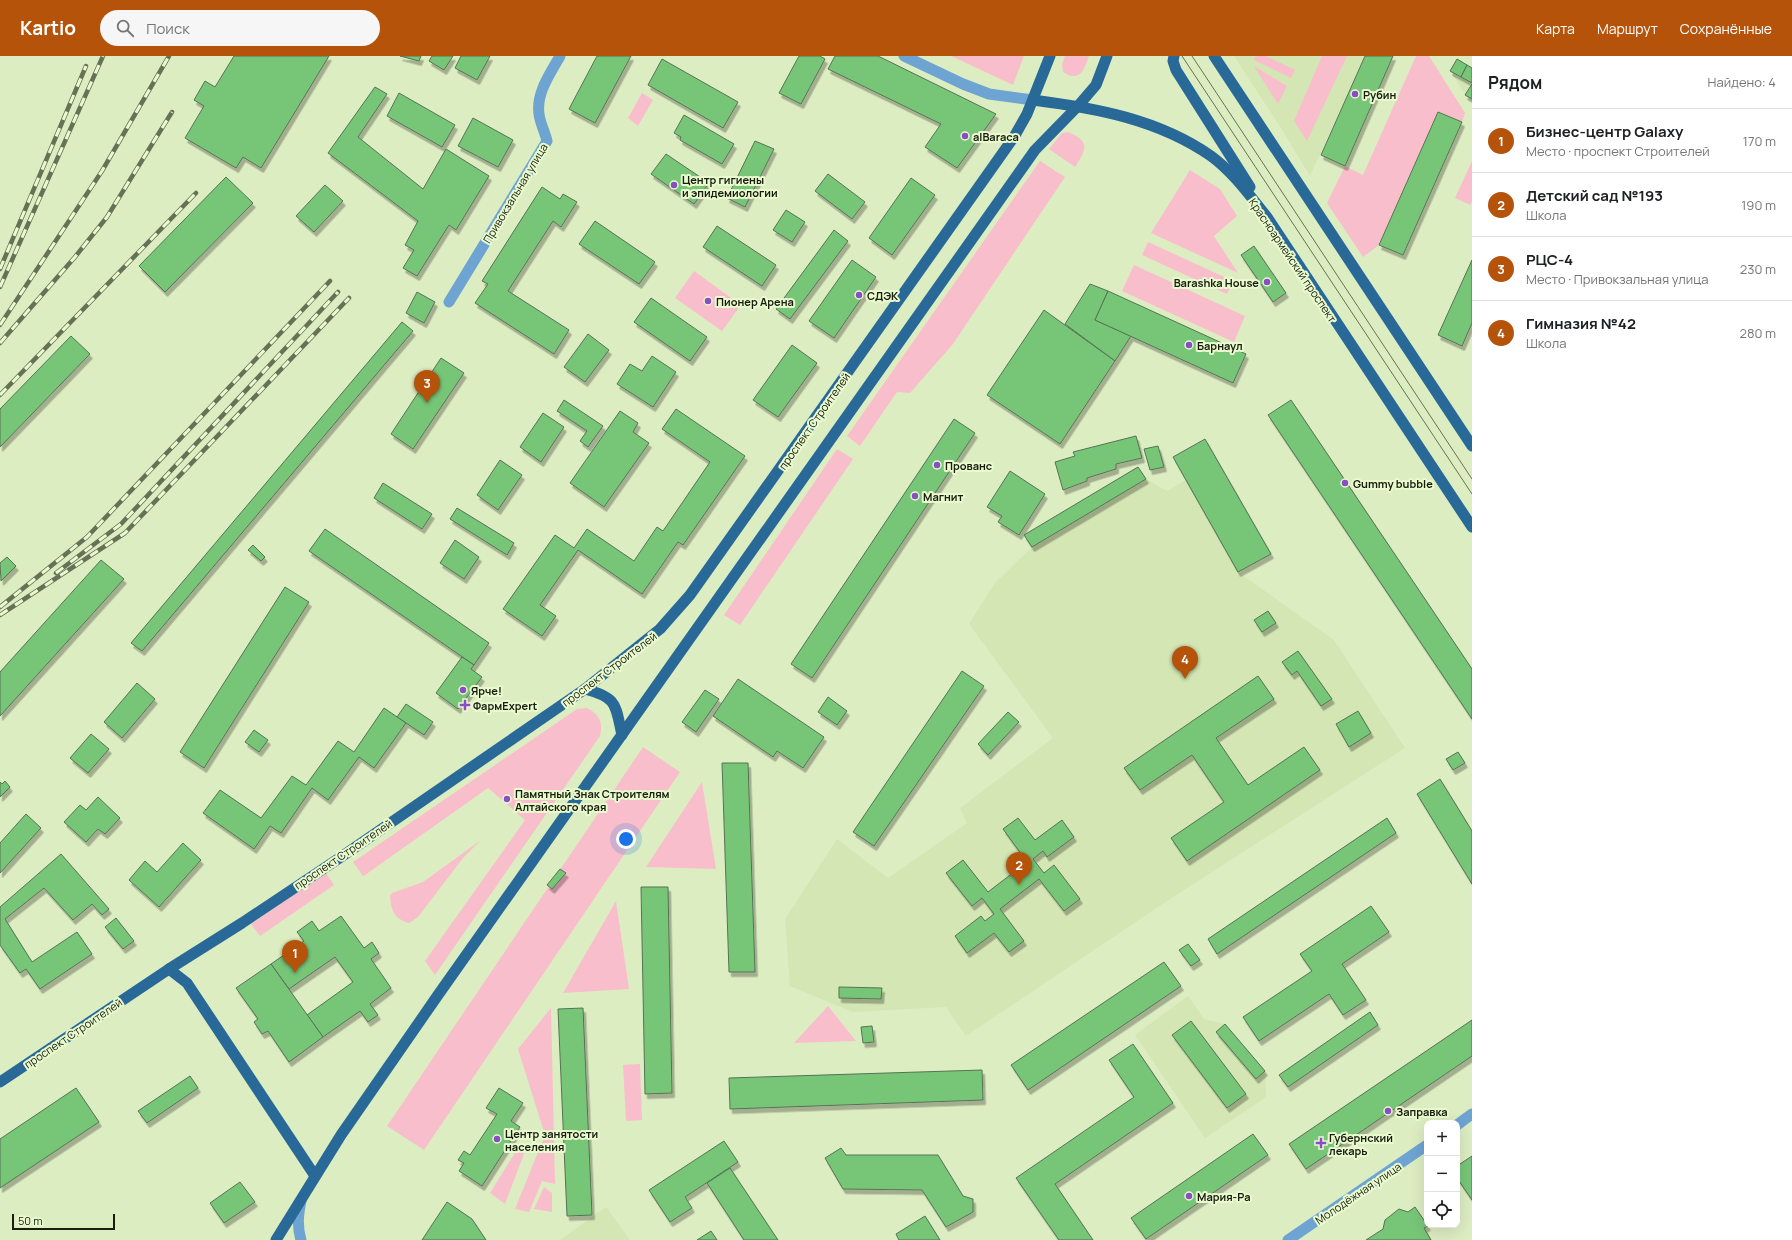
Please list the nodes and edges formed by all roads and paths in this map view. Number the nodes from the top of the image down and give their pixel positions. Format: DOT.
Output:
graph roads {
  1 [pos="560,56"];
  2 [pos="904,56"];
  3 [pos="1050,56"];
  4 [pos="1107,56"];
  5 [pos="1174,56"];
  6 [pos="1214,56"];
  7 [pos="1033,100"];
  8 [pos="1078,106"];
  9 [pos="1267,217"];
  10 [pos="449,302"];
  11 [pos="1472,446"];
  12 [pos="1472,527"];
  13 [pos="585,689"];
  14 [pos="622,735"];
  15 [pos="169,969"];
  16 [pos="0,1082"];
  17 [pos="1472,1114"];
  18 [pos="1460,1123"];
  19 [pos="1424,1147"];
  20 [pos="315,1176"];
  21 [pos="301,1198"];
  22 [pos="286,1224"];
  23 [pos="276,1240"];
  24 [pos="297,1240"];
  25 [pos="301,1240"];
  26 [pos="1288,1240"];
  1 -- 10 [label="street, Привокзальная улица"];
  2 -- 7 [label="street"];
  3 -- 7 [label="main road, проспект Строителей"];
  4 -- 8 [label="main road"];
  5 -- 9 [label="main road"];
  6 -- 11 [label="main road"];
  7 -- 8 [label="main road, Красноармейский проспект"];
  7 -- 13 [label="main road, проспект Строителей"];
  8 -- 9 [label="main road, Красноармейский проспект"];
  8 -- 14 [label="main road"];
  9 -- 12 [label="main road, Красноармейский проспект"];
  13 -- 14 [label="main road"];
  13 -- 15 [label="main road, проспект Строителей"];
  14 -- 20 [label="main road"];
  15 -- 16 [label="main road, проспект Строителей"];
  15 -- 20 [label="main road"];
  17 -- 18 [label="street"];
  19 -- 26 [label="street, Молодёжная улица"];
  20 -- 21 [label="main road"];
  21 -- 22 [label="main road"];
  21 -- 25 [label="street"];
  22 -- 23 [label="main road"];
  22 -- 24 [label="street"];
}
